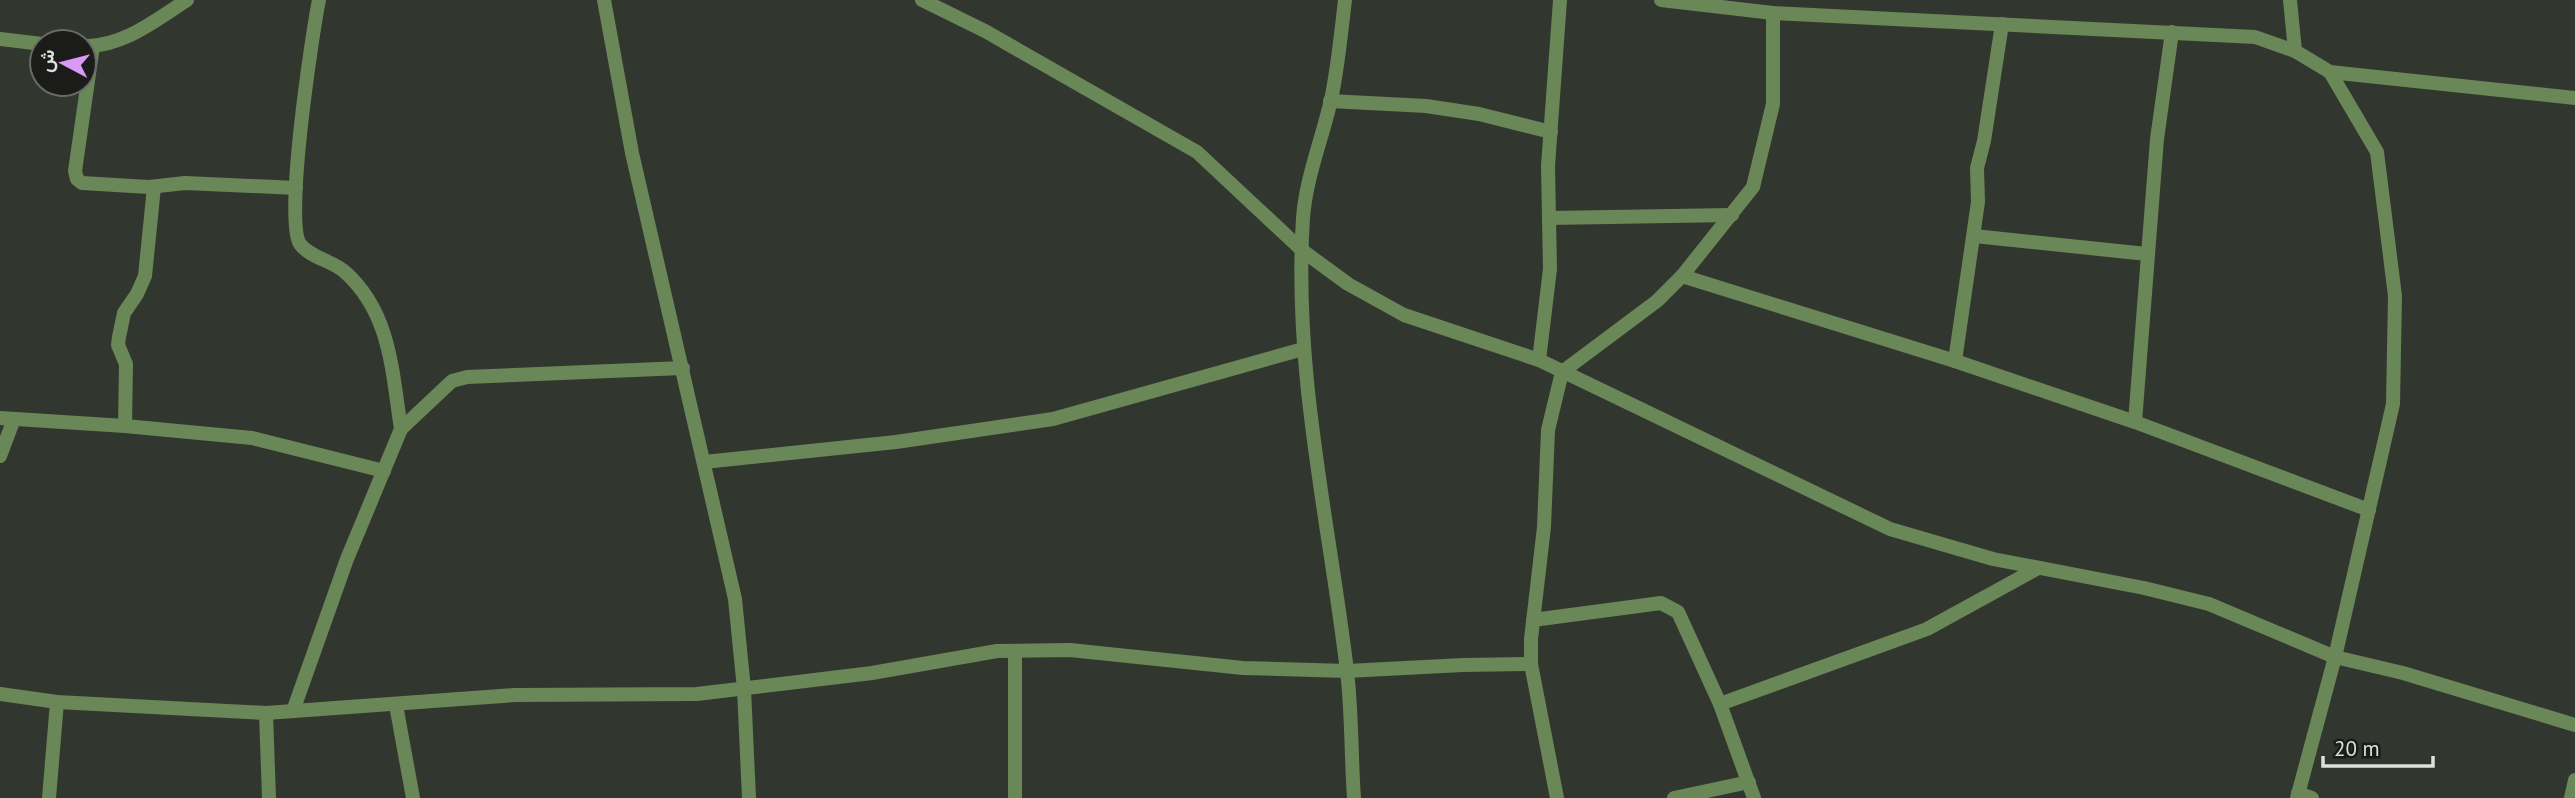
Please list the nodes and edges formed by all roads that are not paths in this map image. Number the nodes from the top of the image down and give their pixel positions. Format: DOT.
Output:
graph roads {
  1 [pos="187,0"];
  2 [pos="319,0"];
  3 [pos="604,0"];
  4 [pos="922,0"];
  5 [pos="1345,0"];
  6 [pos="1560,0"];
  7 [pos="1661,0"];
  8 [pos="2290,0"];
  9 [pos="1773,13"];
  10 [pos="2002,24"];
  11 [pos="2172,32"];
  12 [pos="0,39"];
  13 [pos="28,42"];
  14 [pos="98,44"];
  15 [pos="2295,51"];
  16 [pos="2330,72"];
  17 [pos="83,98"];
  18 [pos="2575,98"];
  19 [pos="1330,102"];
  20 [pos="1551,132"];
  21 [pos="153,187"];
  22 [pos="296,188"];
  23 [pos="1732,215"];
  24 [pos="1549,218"];
  25 [pos="1974,236"];
  26 [pos="1303,251"];
  27 [pos="2147,254"];
  28 [pos="1682,276"];
  29 [pos="1303,349"];
  30 [pos="1539,360"];
  31 [pos="1955,361"];
  32 [pos="682,368"];
  33 [pos="1562,372"];
  34 [pos="7,419"];
  35 [pos="2135,422"];
  36 [pos="125,426"];
  37 [pos="401,429"];
  38 [pos="0,456"];
  39 [pos="704,462"];
  40 [pos="384,471"];
  41 [pos="2369,510"];
  42 [pos="2038,568"];
  43 [pos="1533,620"];
  44 [pos="1015,651"];
  45 [pos="2335,657"];
  46 [pos="1531,664"];
  47 [pos="1347,671"];
  48 [pos="744,689"];
  49 [pos="0,694"];
  50 [pos="57,702"];
  51 [pos="1720,704"];
  52 [pos="396,705"];
  53 [pos="293,711"];
  54 [pos="266,713"];
  55 [pos="2575,725"];
  56 [pos="2575,780"];
  57 [pos="1749,782"];
  58 [pos="2302,796"];
  59 [pos="49,798"];
  60 [pos="269,798"];
  61 [pos="414,798"];
  62 [pos="749,798"];
  63 [pos="1015,798"];
  64 [pos="1353,798"];
  65 [pos="1557,798"];
  66 [pos="1674,798"];
  67 [pos="1754,798"];
  68 [pos="2571,798"];
  1 -- 14 [label="street"];
  2 -- 22 [label="street"];
  3 -- 32 [label="street"];
  4 -- 26 [label="street"];
  5 -- 19 [label="street"];
  6 -- 20 [label="street"];
  7 -- 9 [label="street"];
  8 -- 15 [label="street"];
  9 -- 10 [label="street"];
  9 -- 23 [label="street"];
  10 -- 11 [label="street"];
  10 -- 25 [label="street"];
  11 -- 15 [label="street"];
  11 -- 27 [label="street"];
  12 -- 13 [label="street"];
  15 -- 16 [label="street"];
  16 -- 18 [label="street"];
  16 -- 41 [label="street"];
  17 -- 21 [label="street"];
  19 -- 20 [label="street"];
  19 -- 26 [label="street"];
  20 -- 24 [label="street"];
  21 -- 22 [label="street"];
  21 -- 36 [label="street"];
  22 -- 37 [label="street"];
  23 -- 24 [label="street"];
  23 -- 28 [label="street"];
  24 -- 30 [label="street"];
  25 -- 27 [label="street"];
  25 -- 31 [label="street"];
  26 -- 29 [label="street"];
  26 -- 30 [label="street"];
  27 -- 35 [label="street"];
  28 -- 31 [label="street"];
  28 -- 33 [label="street"];
  29 -- 39 [label="street"];
  29 -- 47 [label="street"];
  30 -- 33 [label="street"];
  31 -- 35 [label="street"];
  32 -- 37 [label="street"];
  32 -- 39 [label="street"];
  33 -- 42 [label="street"];
  33 -- 43 [label="street"];
  34 -- 36 [label="street"];
  34 -- 38 [label="street"];
  35 -- 41 [label="street"];
  36 -- 40 [label="street"];
  37 -- 40 [label="street"];
  39 -- 48 [label="street"];
  40 -- 53 [label="street"];
  41 -- 45 [label="street"];
  42 -- 45 [label="street"];
  42 -- 51 [label="street"];
  43 -- 46 [label="street"];
  43 -- 51 [label="street"];
  44 -- 47 [label="street"];
  44 -- 48 [label="street"];
  44 -- 63 [label="street"];
  45 -- 55 [label="street"];
  45 -- 58 [label="street"];
  46 -- 47 [label="street"];
  46 -- 65 [label="street"];
  47 -- 64 [label="street"];
  48 -- 52 [label="street"];
  48 -- 62 [label="street"];
  49 -- 50 [label="street"];
  50 -- 54 [label="street"];
  50 -- 59 [label="street"];
  51 -- 57 [label="street"];
  52 -- 53 [label="street"];
  52 -- 61 [label="street"];
  53 -- 54 [label="street"];
  54 -- 60 [label="street"];
  56 -- 68 [label="street"];
  57 -- 66 [label="street"];
  57 -- 67 [label="street"];
}
